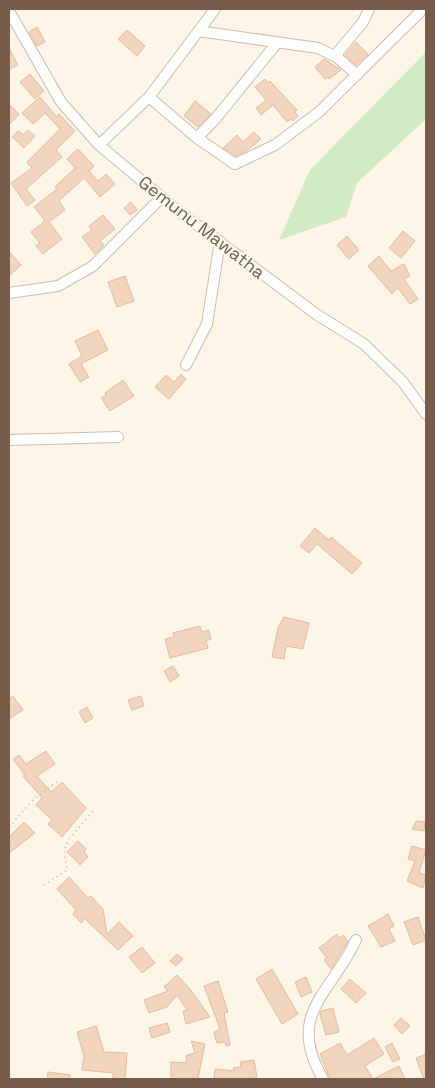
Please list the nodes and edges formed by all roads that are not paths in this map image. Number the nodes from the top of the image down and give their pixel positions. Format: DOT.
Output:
graph roads {
  1 [pos="215,9"];
  2 [pos="369,9"];
  3 [pos="423,9"];
  4 [pos="9,11"];
  5 [pos="198,31"];
  6 [pos="278,43"];
  7 [pos="338,58"];
  8 [pos="356,75"];
  9 [pos="149,97"];
  10 [pos="196,138"];
  11 [pos="98,145"];
  12 [pos="162,197"];
  13 [pos="220,242"];
  14 [pos="9,293"];
  15 [pos="186,365"];
  16 [pos="426,414"];
  17 [pos="118,437"];
  18 [pos="9,440"];
  19 [pos="356,940"];
  20 [pos="324,1079"];
  1 -- 5 [label="street"];
  2 -- 7 [label="street"];
  3 -- 8 [label="street"];
  4 -- 11 [label="street, Gemunu Mawatha"];
  5 -- 6 [label="street"];
  5 -- 9 [label="street"];
  6 -- 7 [label="street"];
  6 -- 10 [label="street"];
  7 -- 8 [label="street"];
  8 -- 10 [label="street"];
  9 -- 10 [label="street"];
  9 -- 11 [label="street"];
  11 -- 12 [label="street, Gemunu Mawatha"];
  12 -- 13 [label="street, Gemunu Mawatha"];
  12 -- 14 [label="street"];
  13 -- 15 [label="street"];
  13 -- 16 [label="street, Gemunu Mawatha"];
  17 -- 18 [label="street"];
  19 -- 20 [label="street"];
}
